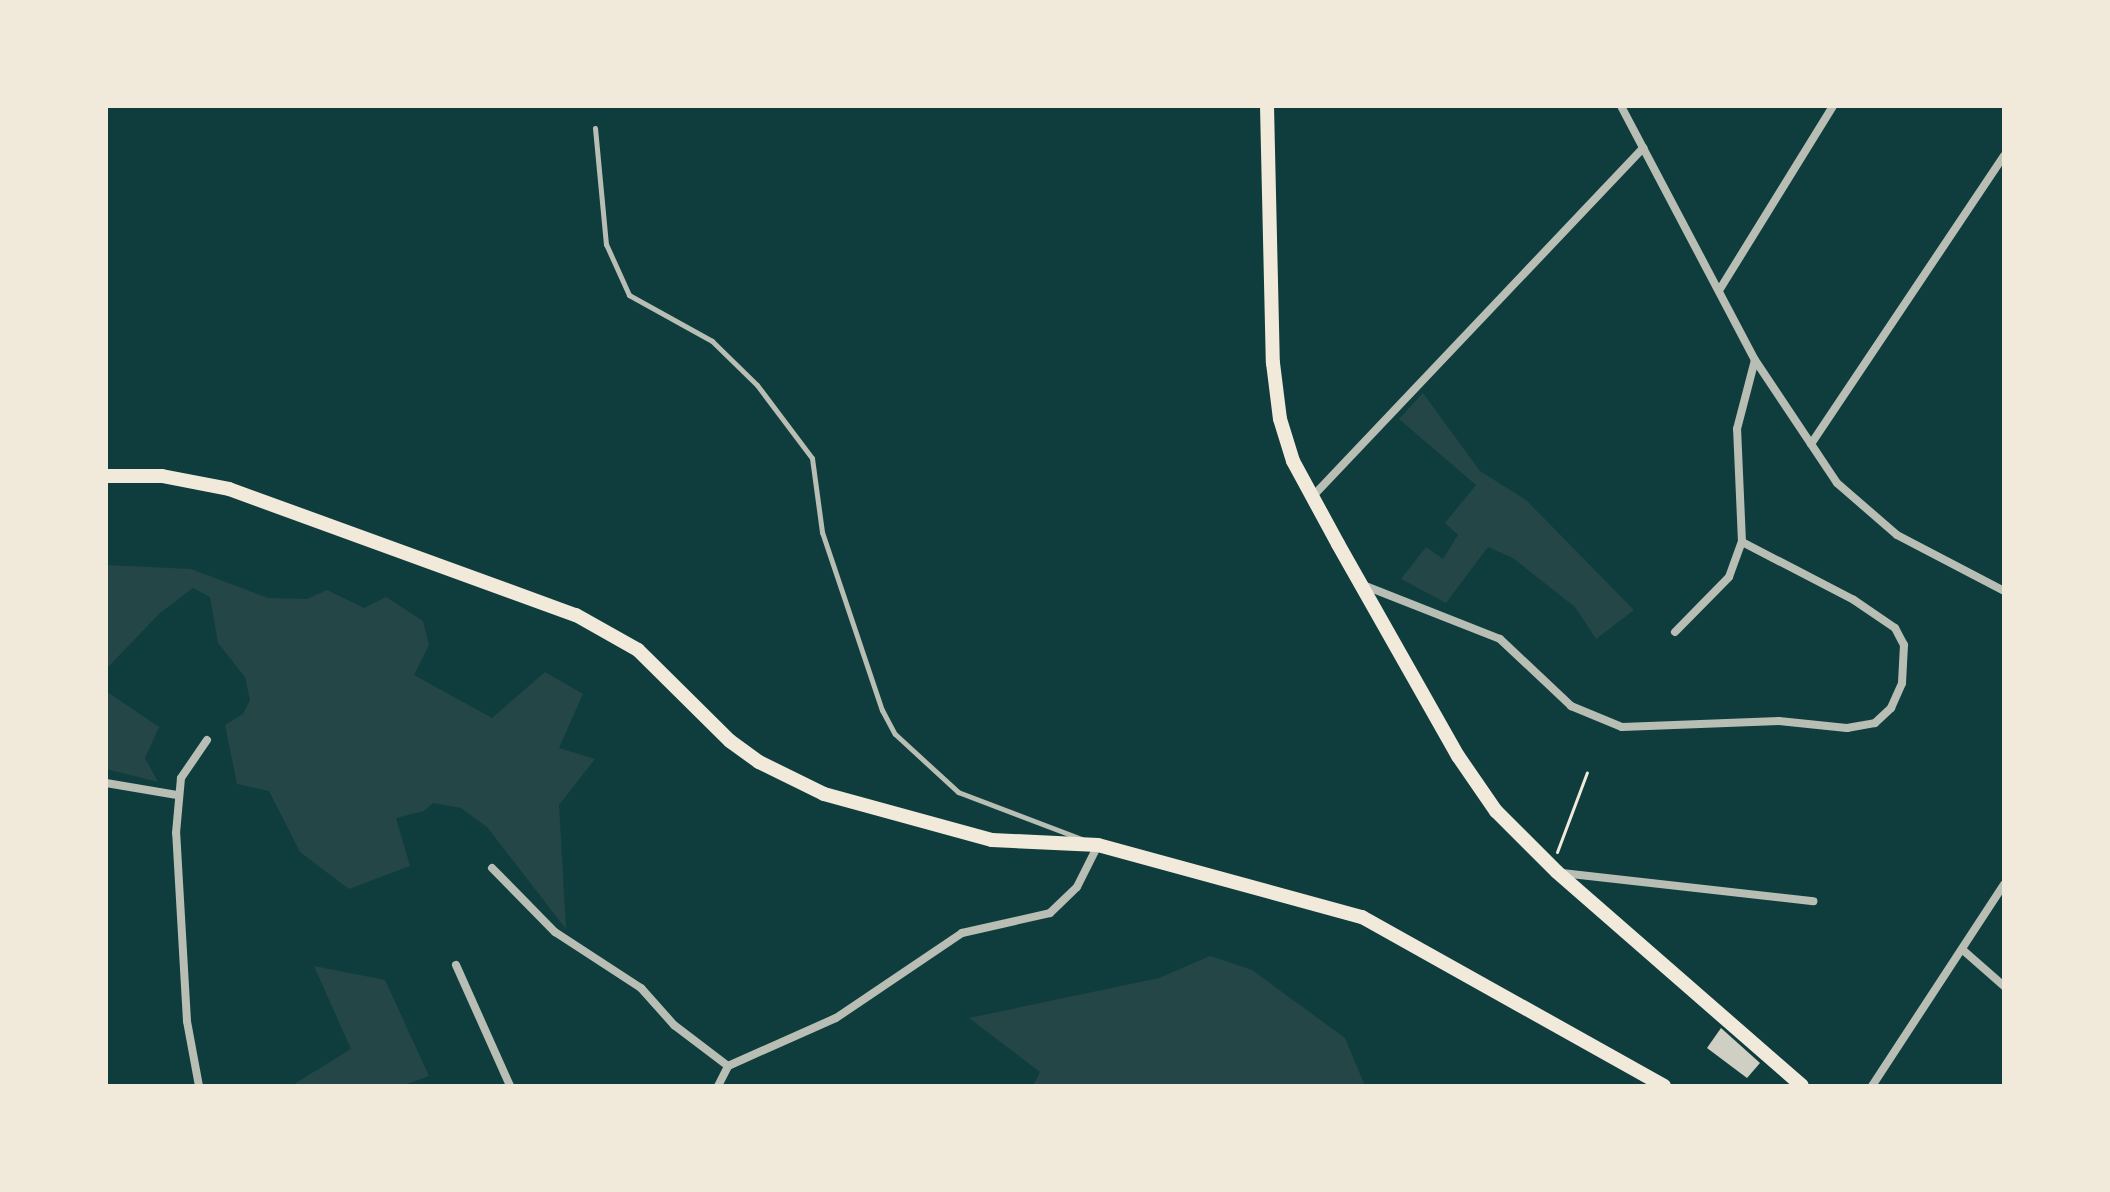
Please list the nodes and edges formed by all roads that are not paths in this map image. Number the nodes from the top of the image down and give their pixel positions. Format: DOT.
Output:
graph roads {
  1 [pos="1267,106"];
  2 [pos="1621,106"];
  3 [pos="1833,106"];
  4 [pos="595,128"];
  5 [pos="1643,148"];
  6 [pos="2004,156"];
  7 [pos="1720,289"];
  8 [pos="1755,360"];
  9 [pos="1811,444"];
  10 [pos="106,476"];
  11 [pos="1313,496"];
  12 [pos="1742,542"];
  13 [pos="1362,585"];
  14 [pos="2004,591"];
  15 [pos="1675,632"];
  16 [pos="207,740"];
  17 [pos="106,783"];
  18 [pos="177,795"];
  19 [pos="1098,845"];
  20 [pos="492,868"];
  21 [pos="1555,870"];
  22 [pos="2004,884"];
  23 [pos="1813,901"];
  24 [pos="1964,951"];
  25 [pos="456,965"];
  26 [pos="2004,986"];
  27 [pos="728,1066"];
  28 [pos="199,1086"];
  29 [pos="510,1086"];
  30 [pos="718,1086"];
  31 [pos="1664,1086"];
  32 [pos="1802,1086"];
  33 [pos="1872,1086"];
  1 -- 11 [label="main road"];
  2 -- 5 [label="street"];
  3 -- 7 [label="street"];
  4 -- 19 [label="lane"];
  5 -- 7 [label="street"];
  5 -- 11 [label="street"];
  6 -- 9 [label="street"];
  7 -- 8 [label="street"];
  8 -- 9 [label="street"];
  8 -- 12 [label="street"];
  9 -- 14 [label="street"];
  10 -- 19 [label="main road"];
  11 -- 13 [label="main road"];
  12 -- 13 [label="street"];
  12 -- 15 [label="street"];
  13 -- 21 [label="main road"];
  16 -- 18 [label="street"];
  17 -- 18 [label="street"];
  18 -- 28 [label="street"];
  19 -- 27 [label="street"];
  19 -- 31 [label="main road"];
  20 -- 27 [label="street"];
  21 -- 23 [label="street"];
  21 -- 32 [label="main road"];
  22 -- 24 [label="street"];
  24 -- 26 [label="street"];
  24 -- 33 [label="street"];
  25 -- 29 [label="street"];
  27 -- 30 [label="street"];
}
